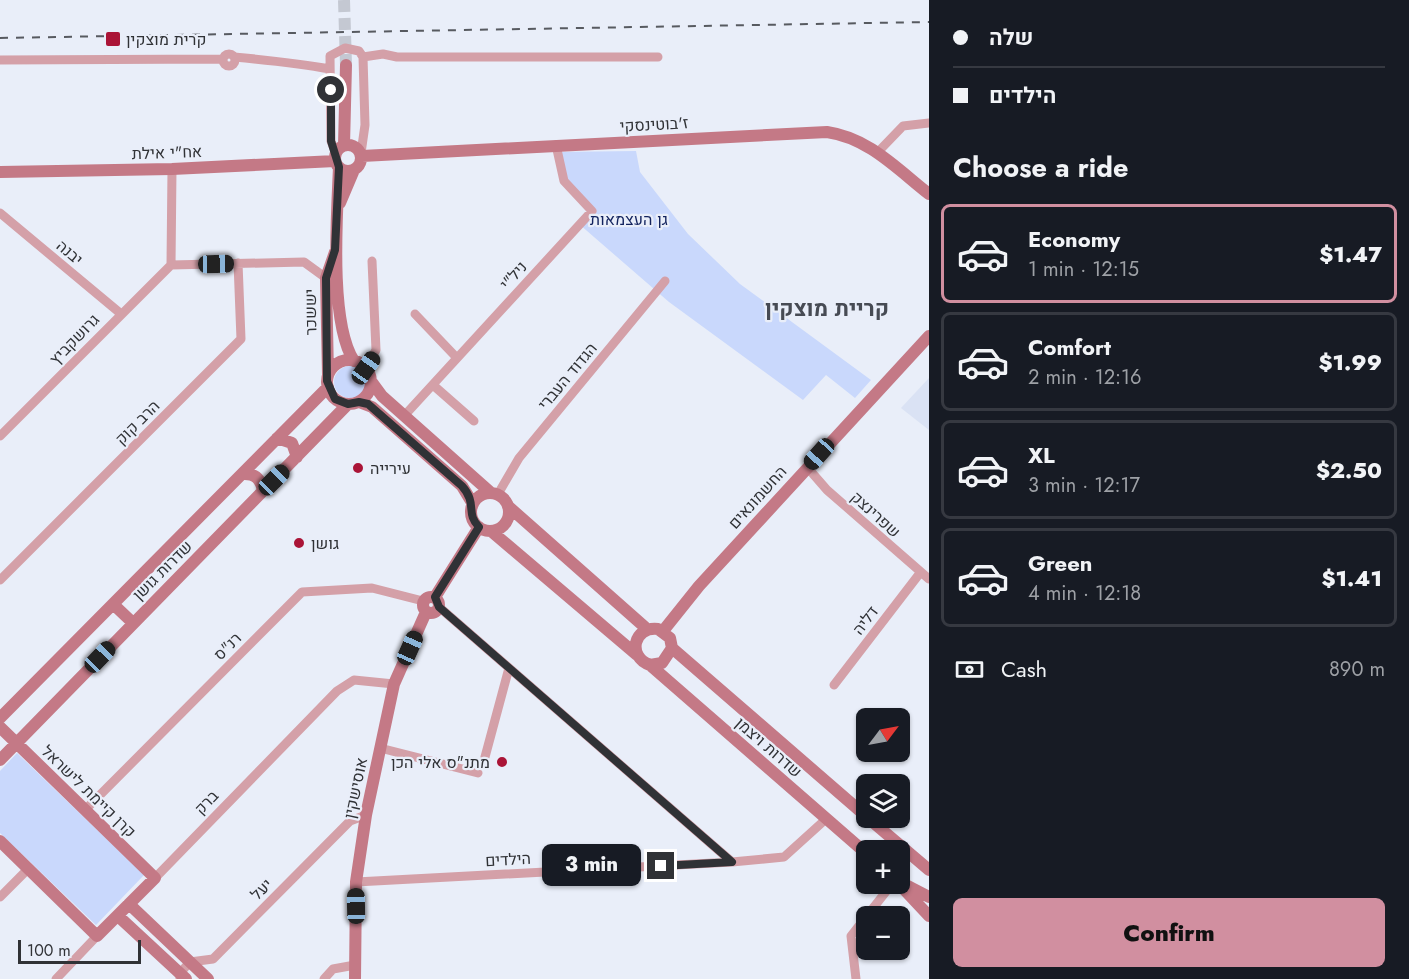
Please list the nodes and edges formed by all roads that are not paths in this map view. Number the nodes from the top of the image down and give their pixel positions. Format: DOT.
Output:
graph roads {
  1 [pos="363,57"];
  2 [pos="658,57"];
  3 [pos="0,60"];
  4 [pos="346,65"];
  5 [pos="330,69"];
  6 [pos="929,123"];
  7 [pos="556,145"];
  8 [pos="877,153"];
  9 [pos="347,155"];
  10 [pos="172,169"];
  11 [pos="0,172"];
  12 [pos="929,194"];
  13 [pos="337,212"];
  14 [pos="0,213"];
  15 [pos="335,250"];
  16 [pos="372,261"];
  17 [pos="238,264"];
  18 [pos="171,265"];
  19 [pos="326,278"];
  20 [pos="665,281"];
  21 [pos="120,313"];
  22 [pos="415,314"];
  23 [pos="929,336"];
  24 [pos="457,358"];
  25 [pos="354,361"];
  26 [pos="366,368"];
  27 [pos="328,381"];
  28 [pos="371,381"];
  29 [pos="433,385"];
  30 [pos="354,403"];
  31 [pos="404,416"];
  32 [pos="474,422"];
  33 [pos="0,436"];
  34 [pos="277,438"];
  35 [pos="297,457"];
  36 [pos="807,467"];
  37 [pos="242,474"];
  38 [pos="262,491"];
  39 [pos="494,493"];
  40 [pos="473,504"];
  41 [pos="509,507"];
  42 [pos="485,529"];
  43 [pos="920,573"];
  44 [pos="929,579"];
  45 [pos="0,580"];
  46 [pos="113,604"];
  47 [pos="431,604"];
  48 [pos="133,623"];
  49 [pos="647,629"];
  50 [pos="663,631"];
  51 [pos="672,648"];
  52 [pos="636,655"];
  53 [pos="650,665"];
  54 [pos="509,668"];
  55 [pos="394,684"];
  56 [pos="834,685"];
  57 [pos="0,718"];
  58 [pos="0,727"];
  59 [pos="16,743"];
  60 [pos="380,748"];
  61 [pos="485,757"];
  62 [pos="0,760"];
  63 [pos="478,773"];
  64 [pos="856,807"];
  65 [pos="86,809"];
  66 [pos="366,815"];
  67 [pos="826,819"];
  68 [pos="880,828"];
  69 [pos="0,841"];
  70 [pos="856,845"];
  71 [pos="732,862"];
  72 [pos="28,869"];
  73 [pos="928,869"];
  74 [pos="155,878"];
  75 [pos="356,882"];
  76 [pos="910,888"];
  77 [pos="884,894"];
  78 [pos="910,894"];
  79 [pos="0,897"];
  80 [pos="929,897"];
  81 [pos="129,904"];
  82 [pos="118,916"];
  83 [pos="929,916"];
  84 [pos="97,936"];
  85 [pos="190,962"];
  86 [pos="355,965"];
  87 [pos="182,977"];
  88 [pos="56,979"];
  89 [pos="208,979"];
  90 [pos="324,979"];
  91 [pos="355,979"];
  92 [pos="856,979"];
  1 -- 2 [label="street"];
  1 -- 5 [label="street"];
  1 -- 9 [label="street"];
  3 -- 5 [label="street"];
  4 -- 9 [label="street, יששכר"];
  5 -- 9 [label="street"];
  6 -- 8 [label="street"];
  7 -- 8 [label="street, ז'בוטינסקי"];
  7 -- 9 [label="street, ז'בוטינסקי"];
  7 -- 24 [label="street, ניל\"י"];
  8 -- 12 [label="street, ז'בוטינסקי"];
  9 -- 10 [label="street, אח\"י אילת"];
  9 -- 13 [label="street, יששכר"];
  9 -- 13 [label="street, יששכר"];
  10 -- 11 [label="street, אח\"י אילת"];
  10 -- 18 [label="street"];
  13 -- 15 [label="street, יששכר"];
  14 -- 21 [label="street, יבנה"];
  15 -- 19 [label="street, יששכר"];
  15 -- 25 [label="street, יששכר"];
  16 -- 26 [label="street"];
  17 -- 18 [label="street"];
  17 -- 19 [label="street"];
  17 -- 45 [label="street, הרב קוק"];
  18 -- 21 [label="street, גרושקביץ"];
  19 -- 27 [label="street, יששכר"];
  20 -- 39 [label="street, הגדוד העברי"];
  21 -- 33 [label="street, גרושקביץ"];
  22 -- 24 [label="street"];
  23 -- 36 [label="street, החשמונאים"];
  24 -- 29 [label="street, ניל\"י"];
  25 -- 26 [label="street"];
  25 -- 27 [label="street"];
  26 -- 28 [label="street"];
  27 -- 30 [label="street"];
  27 -- 34 [label="street, שדרות גושן"];
  28 -- 30 [label="street"];
  28 -- 31 [label="street"];
  29 -- 31 [label="street, ניל\"י"];
  29 -- 32 [label="street"];
  30 -- 35 [label="street, שדרות גושן"];
  30 -- 40 [label="street"];
  31 -- 39 [label="street"];
  34 -- 35 [label="street"];
  34 -- 37 [label="street, שדרות גושן"];
  35 -- 38 [label="street, שדרות גושן"];
  36 -- 43 [label="street, שפרינצק"];
  36 -- 50 [label="street, החשמונאים"];
  37 -- 38 [label="street"];
  37 -- 46 [label="street, שדרות גושן"];
  38 -- 48 [label="street, שדרות גושן"];
  39 -- 40 [label="street"];
  39 -- 41 [label="street"];
  40 -- 42 [label="street"];
  41 -- 42 [label="street"];
  41 -- 49 [label="street"];
  42 -- 47 [label="street, אוסישקין"];
  42 -- 52 [label="street"];
  43 -- 44 [label="street, שפרינצק"];
  43 -- 56 [label="street, דליה"];
  46 -- 48 [label="street"];
  46 -- 57 [label="street, שדרות גושן"];
  47 -- 54 [label="street"];
  47 -- 55 [label="street, אוסישקין"];
  47 -- 65 [label="street, רנ\"ס"];
  48 -- 59 [label="street, שדרות גושן"];
  49 -- 50 [label="street"];
  49 -- 52 [label="street"];
  50 -- 51 [label="street"];
  51 -- 53 [label="street"];
  51 -- 64 [label="street, שדרות ויצמן"];
  52 -- 53 [label="street"];
  53 -- 67 [label="street, שדרות ויצמן"];
  54 -- 61 [label="street"];
  54 -- 71 [label="street"];
  55 -- 60 [label="street, אוסישקין"];
  55 -- 74 [label="street, ברק"];
  58 -- 59 [label="street, קרן קיימת לישראל"];
  59 -- 62 [label="street, שדרות גושן"];
  59 -- 65 [label="street, קרן קיימת לישראל"];
  60 -- 63 [label="street"];
  60 -- 66 [label="street, אוסישקין"];
  65 -- 74 [label="street, קרן קיימת לישראל"];
  66 -- 75 [label="street, אוסישקין"];
  66 -- 85 [label="street, יעל"];
  67 -- 70 [label="street, שדרות ויצמן"];
  67 -- 71 [label="street, הילדים"];
  68 -- 73 [label="street, שדרות ויצמן"];
  69 -- 72 [label="street"];
  71 -- 75 [label="street, הילדים"];
  72 -- 79 [label="street"];
  72 -- 84 [label="street"];
  74 -- 81 [label="street, ברק"];
  75 -- 86 [label="street, אוסישקין"];
  76 -- 80 [label="street"];
  77 -- 92 [label="street"];
  78 -- 83 [label="street"];
  81 -- 82 [label="street, ברק"];
  81 -- 85 [label="street"];
  82 -- 84 [label="street, ברק"];
  82 -- 87 [label="street"];
  84 -- 88 [label="street, ברק"];
  85 -- 87 [label="street"];
  85 -- 89 [label="street"];
  86 -- 90 [label="street"];
  86 -- 91 [label="street, אוסישקין"];
}
